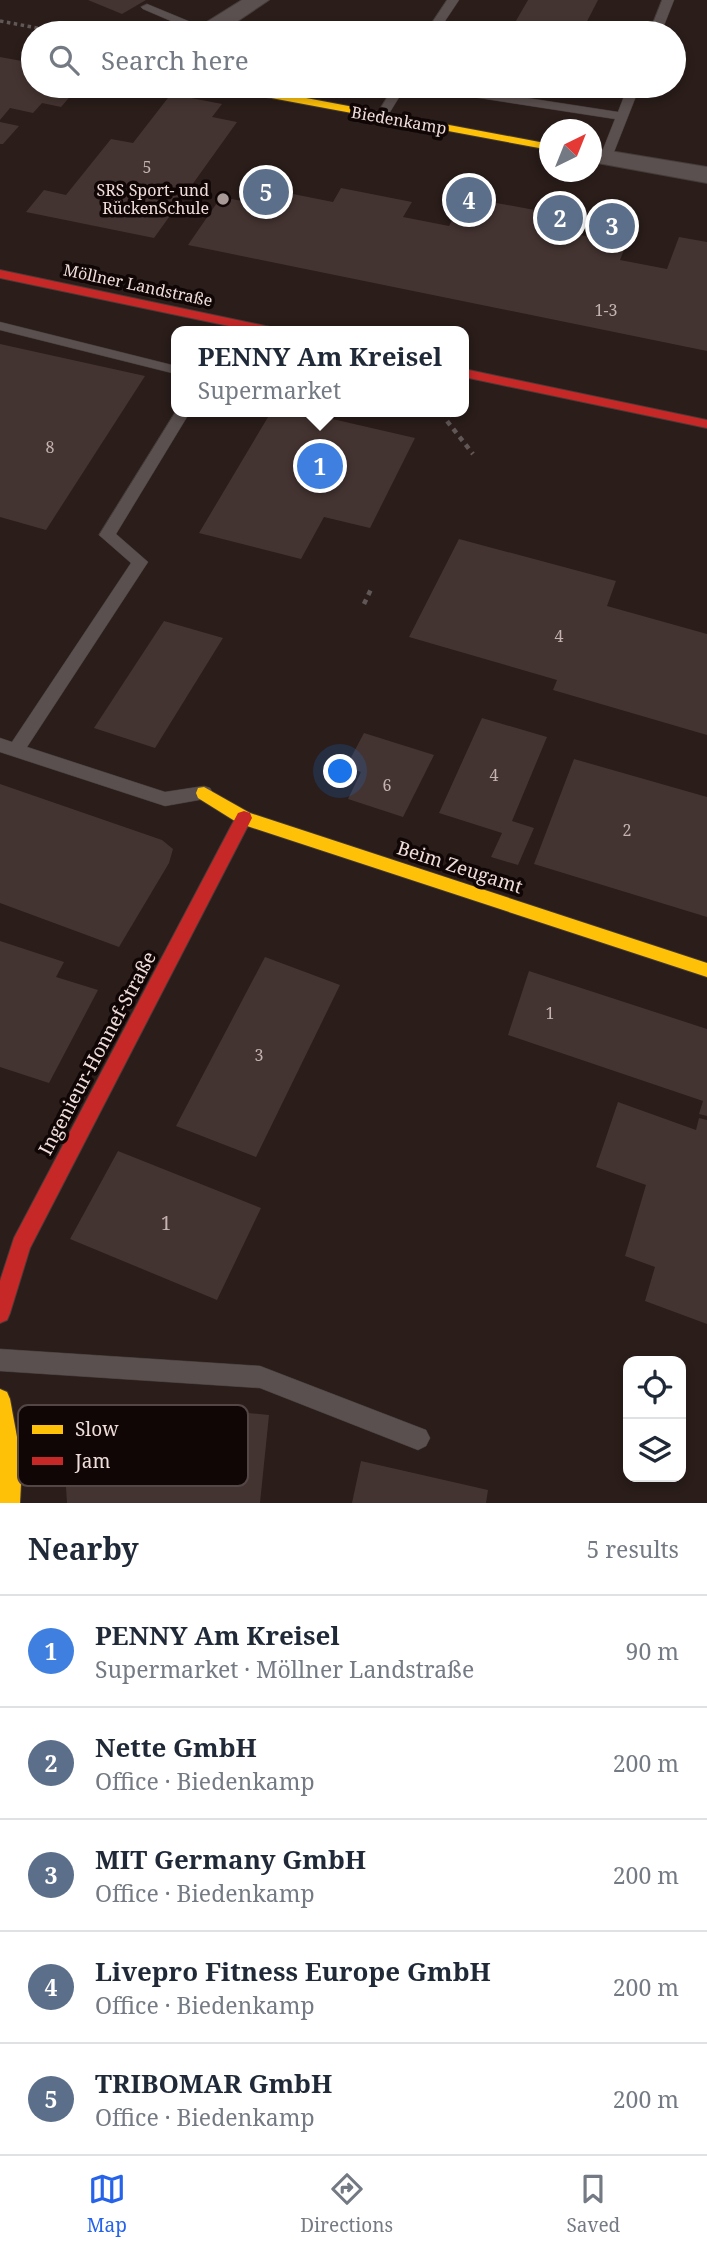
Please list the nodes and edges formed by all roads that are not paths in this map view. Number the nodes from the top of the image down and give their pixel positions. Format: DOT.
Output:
graph roads {
  1 [pos="453,0"];
  2 [pos="668,0"];
  3 [pos="248,2"];
  4 [pos="147,8"];
  5 [pos="178,21"];
  6 [pos="222,21"];
  7 [pos="439,21"];
  8 [pos="659,21"];
  9 [pos="286,98"];
  10 [pos="393,98"];
  11 [pos="503,98"];
  12 [pos="629,98"];
  13 [pos="381,117"];
  14 [pos="622,117"];
  15 [pos="539,145"];
  16 [pos="602,151"];
  17 [pos="602,157"];
  18 [pos="707,175"];
  19 [pos="0,274"];
  20 [pos="0,326"];
  21 [pos="246,326"];
  22 [pos="171,369"];
  23 [pos="469,374"];
  24 [pos="180,417"];
  25 [pos="707,424"];
  26 [pos="8,747"];
  27 [pos="204,793"];
  28 [pos="244,818"];
  29 [pos="707,970"];
  30 [pos="0,1313"];
  31 [pos="0,1360"];
  32 [pos="0,1399"];
  33 [pos="418,1438"];
  34 [pos="9,1503"];
  1 -- 7 [label="lane"];
  2 -- 8 [label="lane"];
  3 -- 6 [label="street"];
  4 -- 5 [label="lane"];
  9 -- 13 [label="street, Biedenkamp"];
  10 -- 13 [label="lane"];
  11 -- 14 [label="lane"];
  12 -- 14 [label="lane"];
  13 -- 15 [label="street, Biedenkamp"];
  14 -- 16 [label="lane"];
  17 -- 18 [label="street"];
  19 -- 21 [label="street, Möllner Landstraße"];
  20 -- 22 [label="lane"];
  23 -- 25 [label="street"];
  24 -- 26 [label="lane"];
  26 -- 27 [label="lane"];
  27 -- 28 [label="street, Beim Zeugamt"];
  28 -- 29 [label="street, Beim Zeugamt"];
  28 -- 30 [label="street, Ingenieur-Honnef-Straße"];
  31 -- 33 [label="lane"];
  32 -- 34 [label="street"];
}
